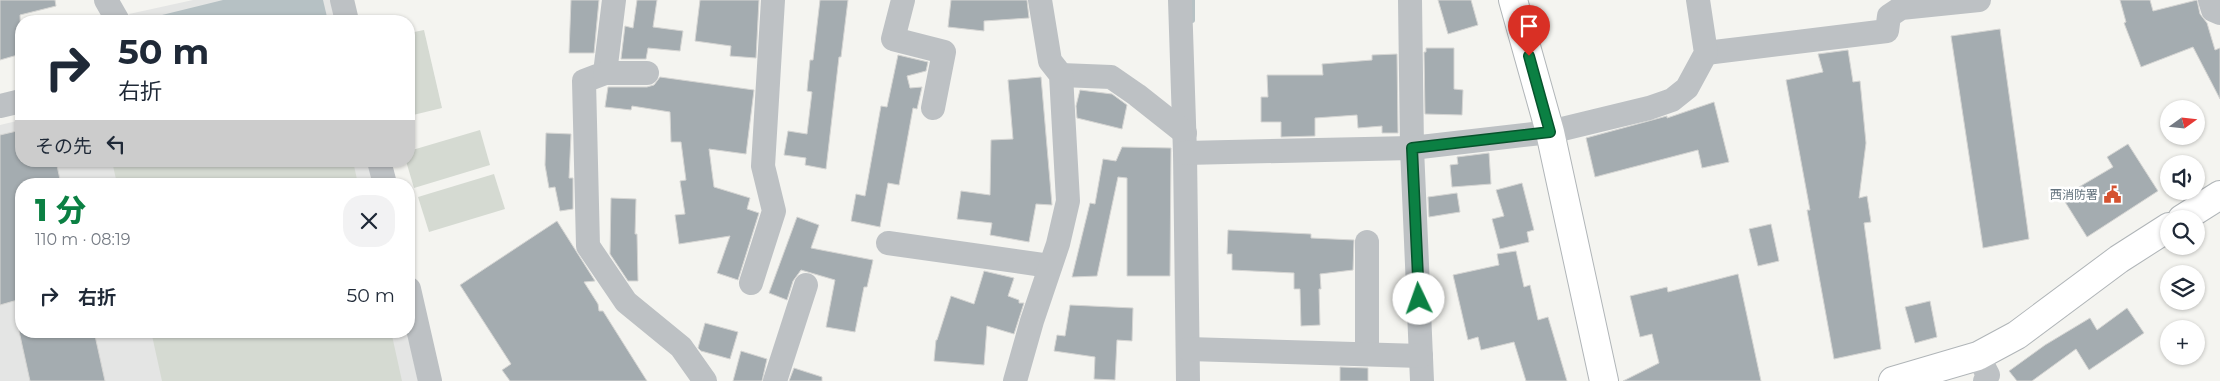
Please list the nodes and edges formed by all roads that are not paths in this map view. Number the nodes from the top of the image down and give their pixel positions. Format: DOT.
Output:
graph roads {
  1 [pos="106,0"];
  2 [pos="342,0"];
  3 [pos="614,0"];
  4 [pos="773,0"];
  5 [pos="904,0"];
  6 [pos="1040,0"];
  7 [pos="1180,0"];
  8 [pos="1410,0"];
  9 [pos="1513,0"];
  10 [pos="1698,0"];
  11 [pos="1979,0"];
  12 [pos="2210,0"];
  13 [pos="2220,13"];
  14 [pos="115,15"];
  15 [pos="346,15"];
  16 [pos="1706,53"];
  17 [pos="605,73"];
  18 [pos="647,73"];
  19 [pos="1060,74"];
  20 [pos="15,102"];
  21 [pos="0,106"];
  22 [pos="933,108"];
  23 [pos="1550,132"];
  24 [pos="1185,143"];
  25 [pos="1412,148"];
  26 [pos="2220,195"];
  27 [pos="2196,210"];
  28 [pos="2160,233"];
  29 [pos="888,242"];
  30 [pos="1367,242"];
  31 [pos="1050,266"];
  32 [pos="751,283"];
  33 [pos="806,285"];
  34 [pos="415,315"];
  35 [pos="1196,349"];
  36 [pos="1367,354"];
  37 [pos="1421,356"];
  38 [pos="1982,369"];
  39 [pos="430,381"];
  40 [pos="706,381"];
  41 [pos="775,381"];
  42 [pos="1015,381"];
  43 [pos="1188,381"];
  44 [pos="1422,381"];
  45 [pos="1604,381"];
  46 [pos="1893,381"];
  1 -- 14 [label="street"];
  2 -- 15 [label="street"];
  3 -- 17 [label="street"];
  4 -- 32 [label="street"];
  5 -- 22 [label="street"];
  6 -- 19 [label="street"];
  7 -- 24 [label="street"];
  8 -- 25 [label="street"];
  9 -- 23 [label="street"];
  10 -- 16 [label="street"];
  11 -- 16 [label="street"];
  12 -- 13 [label="street"];
  16 -- 23 [label="street"];
  17 -- 18 [label="street"];
  17 -- 40 [label="street"];
  19 -- 24 [label="street"];
  19 -- 31 [label="street"];
  20 -- 21 [label="street"];
  23 -- 25 [label="street"];
  23 -- 45 [label="street"];
  24 -- 25 [label="street"];
  24 -- 35 [label="street"];
  25 -- 37 [label="street"];
  26 -- 27 [label="street"];
  28 -- 38 [label="street"];
  29 -- 31 [label="street"];
  30 -- 36 [label="street"];
  31 -- 42 [label="street"];
  33 -- 41 [label="street"];
  34 -- 39 [label="street"];
  35 -- 36 [label="street"];
  35 -- 43 [label="street"];
  36 -- 37 [label="street"];
  37 -- 44 [label="street"];
  38 -- 46 [label="street"];
}
